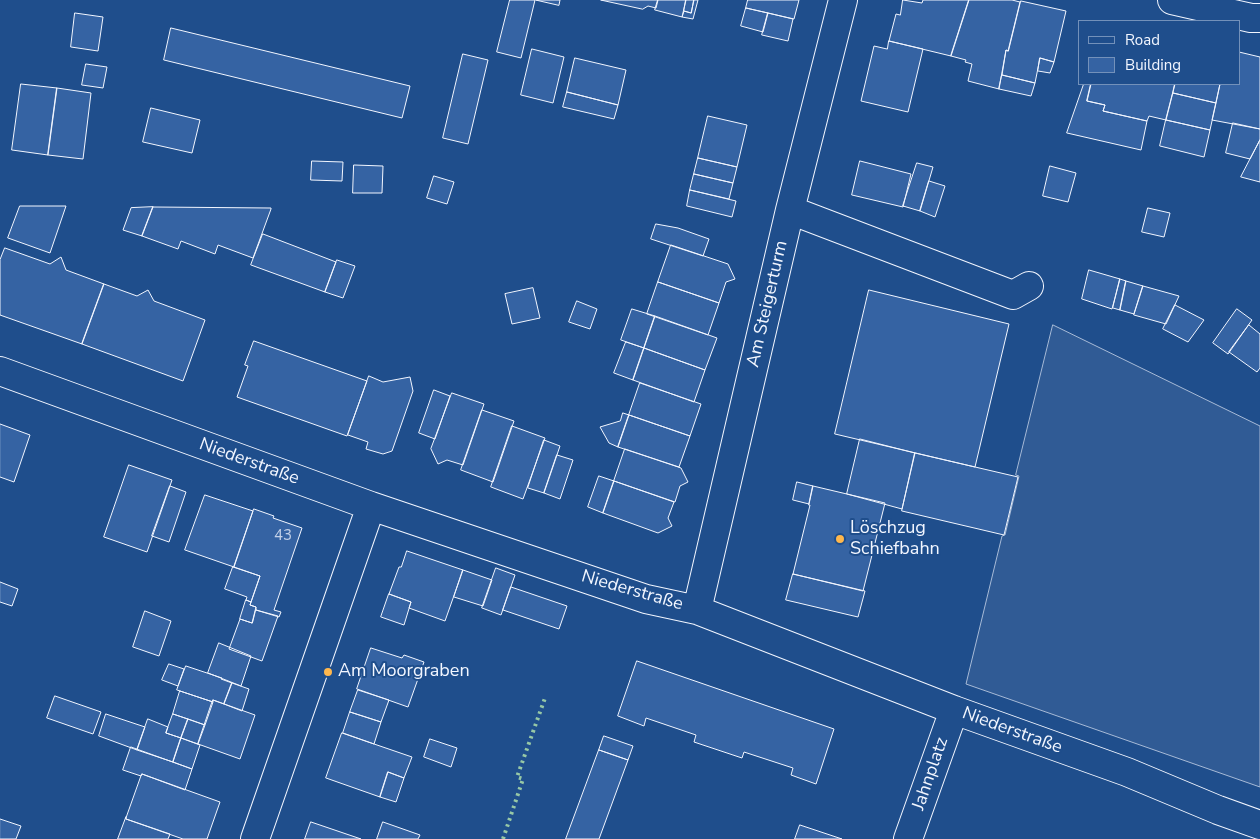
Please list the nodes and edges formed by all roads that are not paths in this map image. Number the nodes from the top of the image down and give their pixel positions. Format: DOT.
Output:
graph roads {
  1 [pos="843,0"];
  2 [pos="1172,0"];
  3 [pos="1260,18"];
  4 [pos="790,210"];
  5 [pos="1029,286"];
  6 [pos="0,371"];
  7 [pos="370,506"];
  8 [pos="697,610"];
  9 [pos="954,710"];
  10 [pos="1260,825"];
  11 [pos="255,839"];
  12 [pos="908,839"];
  1 -- 4 [label="street, Am Steigerturm"];
  2 -- 3 [label="street"];
  4 -- 5 [label="street"];
  4 -- 8 [label="street, Am Steigerturm"];
  6 -- 7 [label="street, Niederstraße"];
  7 -- 8 [label="street, Niederstraße"];
  7 -- 11 [label="street"];
  8 -- 9 [label="street, Niederstraße"];
  9 -- 10 [label="street, Niederstraße"];
  9 -- 12 [label="street, Jahnplatz"];
}
